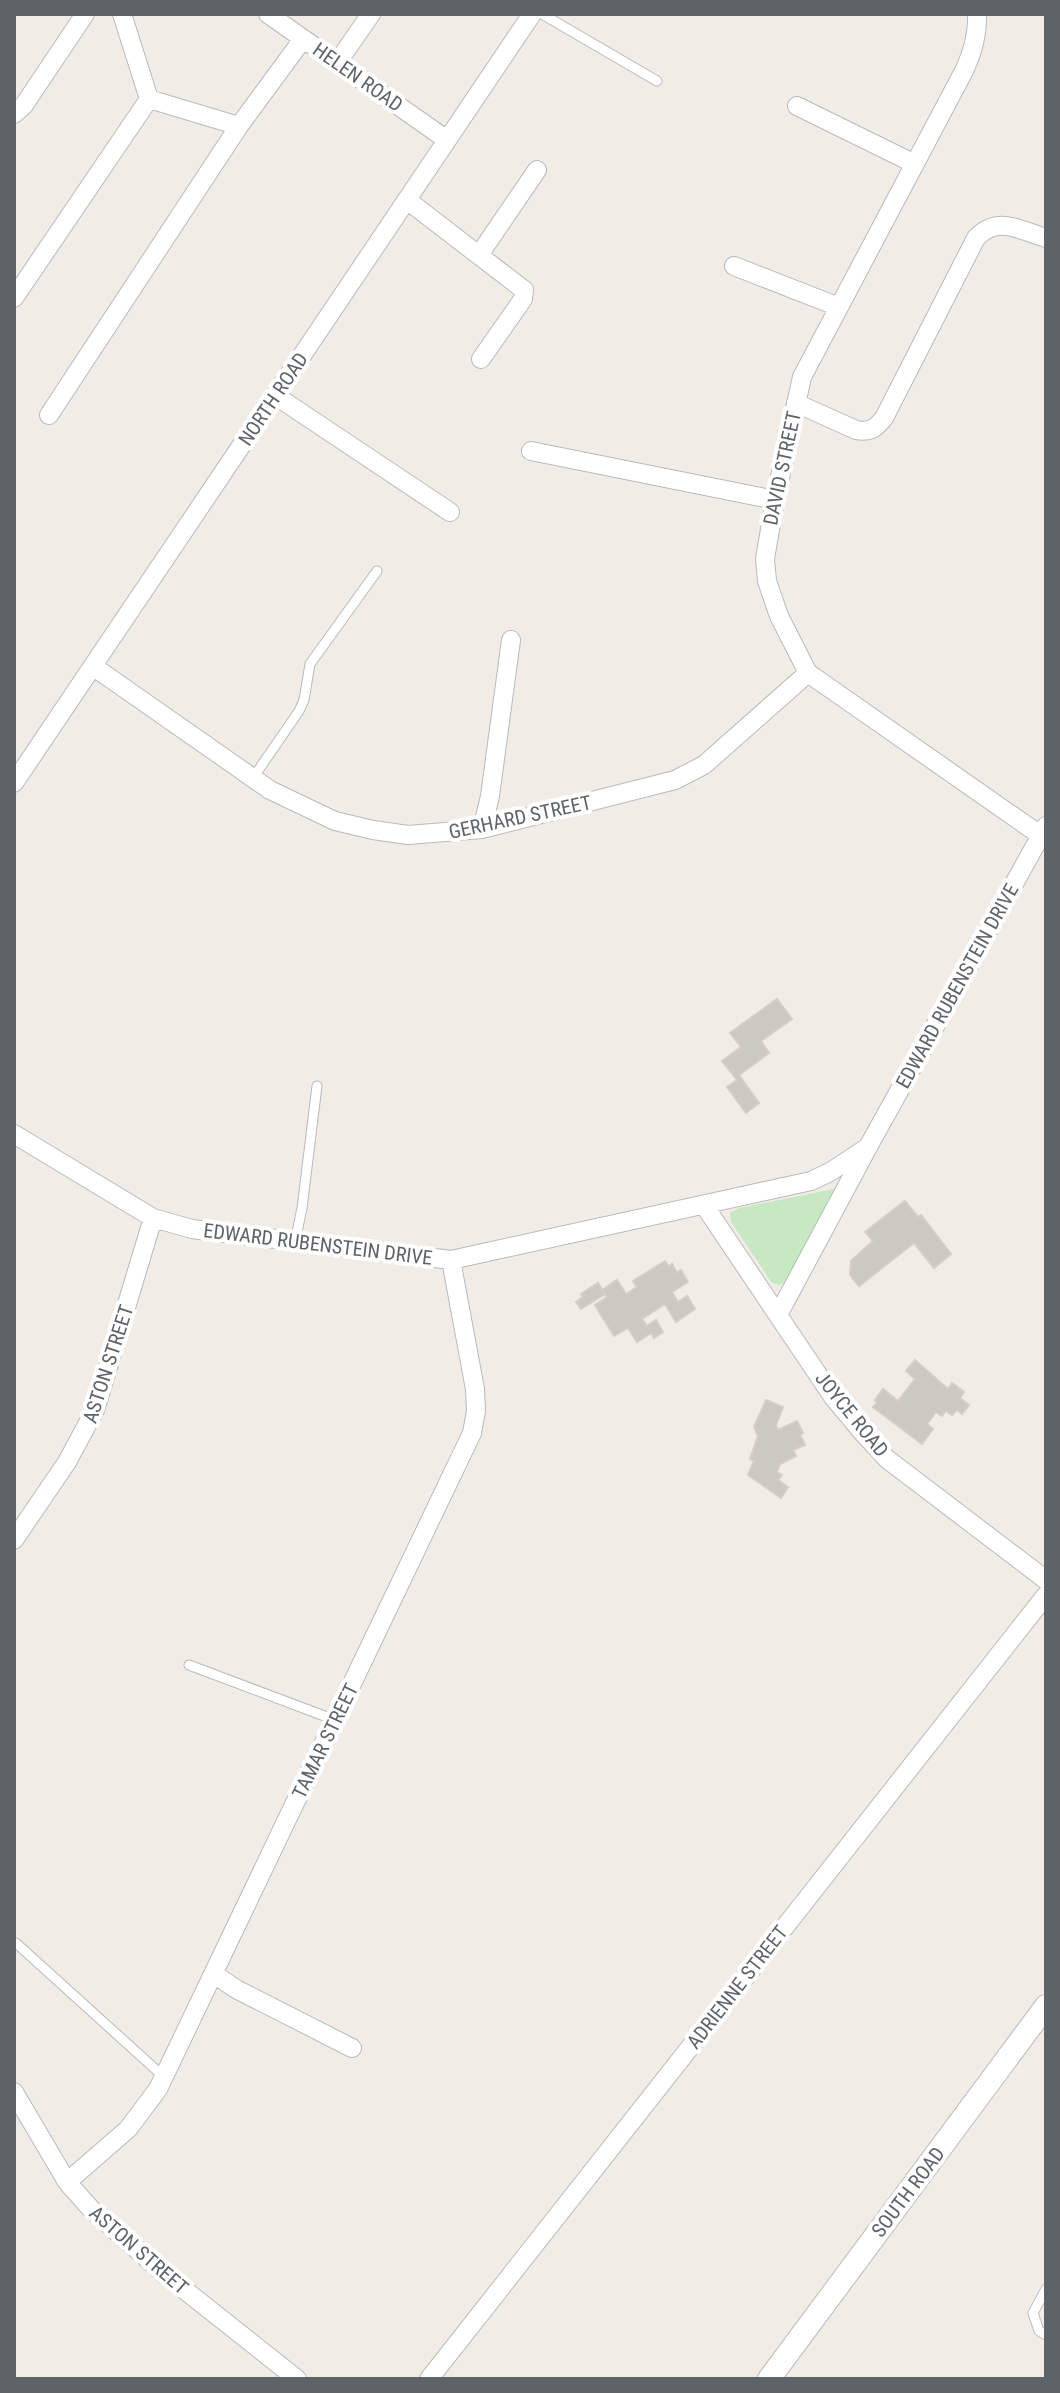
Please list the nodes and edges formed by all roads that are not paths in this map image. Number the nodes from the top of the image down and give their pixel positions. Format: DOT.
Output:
graph roads {
  1 [pos="85,14"];
  2 [pos="122,14"];
  3 [pos="268,14"];
  4 [pos="371,14"];
  5 [pos="532,14"];
  6 [pos="542,14"];
  7 [pos="977,14"];
  8 [pos="303,39"];
  9 [pos="337,63"];
  10 [pos="657,81"];
  11 [pos="149,99"];
  12 [pos="797,106"];
  13 [pos="14,114"];
  14 [pos="239,126"];
  15 [pos="447,140"];
  16 [pos="915,164"];
  17 [pos="537,170"];
  18 [pos="407,200"];
  19 [pos="1046,238"];
  20 [pos="479,255"];
  21 [pos="734,266"];
  22 [pos="14,298"];
  23 [pos="839,307"];
  24 [pos="481,359"];
  25 [pos="276,396"];
  26 [pos="796,403"];
  27 [pos="49,415"];
  28 [pos="531,451"];
  29 [pos="775,500"];
  30 [pos="450,512"];
  31 [pos="377,571"];
  32 [pos="511,640"];
  33 [pos="94,667"];
  34 [pos="808,673"];
  35 [pos="253,778"];
  36 [pos="14,783"];
  37 [pos="482,829"];
  38 [pos="1043,830"];
  39 [pos="317,1086"];
  40 [pos="14,1134"];
  41 [pos="868,1147"];
  42 [pos="704,1205"];
  43 [pos="153,1218"];
  44 [pos="295,1242"];
  45 [pos="451,1260"];
  46 [pos="778,1315"];
  47 [pos="14,1540"];
  48 [pos="1046,1580"];
  49 [pos="1046,1595"];
  50 [pos="189,1665"];
  51 [pos="335,1720"];
  52 [pos="16,1943"];
  53 [pos="214,1974"];
  54 [pos="1046,2007"];
  55 [pos="352,2048"];
  56 [pos="164,2077"];
  57 [pos="14,2092"];
  58 [pos="67,2182"];
  59 [pos="1046,2289"];
  60 [pos="1046,2335"];
  61 [pos="297,2379"];
  62 [pos="429,2379"];
  63 [pos="769,2379"];
  1 -- 13 [label="street"];
  2 -- 11 [label="street"];
  3 -- 8 [label="street, HELEN ROAD"];
  4 -- 9 [label="street"];
  5 -- 15 [label="street, NORTH ROAD"];
  6 -- 10 [label="lane"];
  7 -- 16 [label="street, DAVID STREET"];
  8 -- 9 [label="street, HELEN ROAD"];
  8 -- 14 [label="street"];
  9 -- 15 [label="street, HELEN ROAD"];
  11 -- 14 [label="street"];
  11 -- 22 [label="street"];
  12 -- 16 [label="street"];
  14 -- 27 [label="street"];
  15 -- 18 [label="street, NORTH ROAD"];
  16 -- 23 [label="street, DAVID STREET"];
  17 -- 20 [label="street"];
  18 -- 20 [label="street"];
  18 -- 25 [label="street, NORTH ROAD"];
  19 -- 26 [label="street"];
  20 -- 24 [label="street"];
  21 -- 23 [label="street"];
  23 -- 26 [label="street, DAVID STREET"];
  25 -- 30 [label="street"];
  25 -- 33 [label="street, NORTH ROAD"];
  26 -- 29 [label="street, DAVID STREET"];
  28 -- 29 [label="street"];
  29 -- 34 [label="street, DAVID STREET"];
  31 -- 35 [label="lane"];
  32 -- 37 [label="street"];
  33 -- 35 [label="street, GERHARD STREET"];
  33 -- 36 [label="street, NORTH ROAD"];
  34 -- 37 [label="street, GERHARD STREET"];
  34 -- 38 [label="street, DAVID STREET"];
  35 -- 37 [label="street, GERHARD STREET"];
  38 -- 41 [label="street, EDWARD RUBENSTEIN DRIVE"];
  39 -- 44 [label="lane"];
  40 -- 43 [label="street, EDWARD RUBENSTEIN DRIVE"];
  41 -- 42 [label="street, EDWARD RUBENSTEIN DRIVE"];
  41 -- 46 [label="street, EDWARD RUBENSTEIN DRIVE"];
  42 -- 45 [label="street, EDWARD RUBENSTEIN DRIVE"];
  42 -- 46 [label="street, JOYCE ROAD"];
  43 -- 44 [label="street, EDWARD RUBENSTEIN DRIVE"];
  43 -- 47 [label="street, ASTON STREET"];
  44 -- 45 [label="street, EDWARD RUBENSTEIN DRIVE"];
  45 -- 51 [label="street, TAMAR STREET"];
  46 -- 48 [label="street, JOYCE ROAD"];
  49 -- 62 [label="street, ADRIENNE STREET"];
  50 -- 51 [label="lane"];
  51 -- 53 [label="street, TAMAR STREET"];
  52 -- 56 [label="lane"];
  53 -- 55 [label="street"];
  53 -- 56 [label="street, TAMAR STREET"];
  54 -- 63 [label="street, SOUTH ROAD"];
  56 -- 58 [label="street, TAMAR STREET"];
  57 -- 58 [label="street, ASTON STREET"];
  58 -- 61 [label="street, ASTON STREET"];
  59 -- 60 [label="lane"];
}
